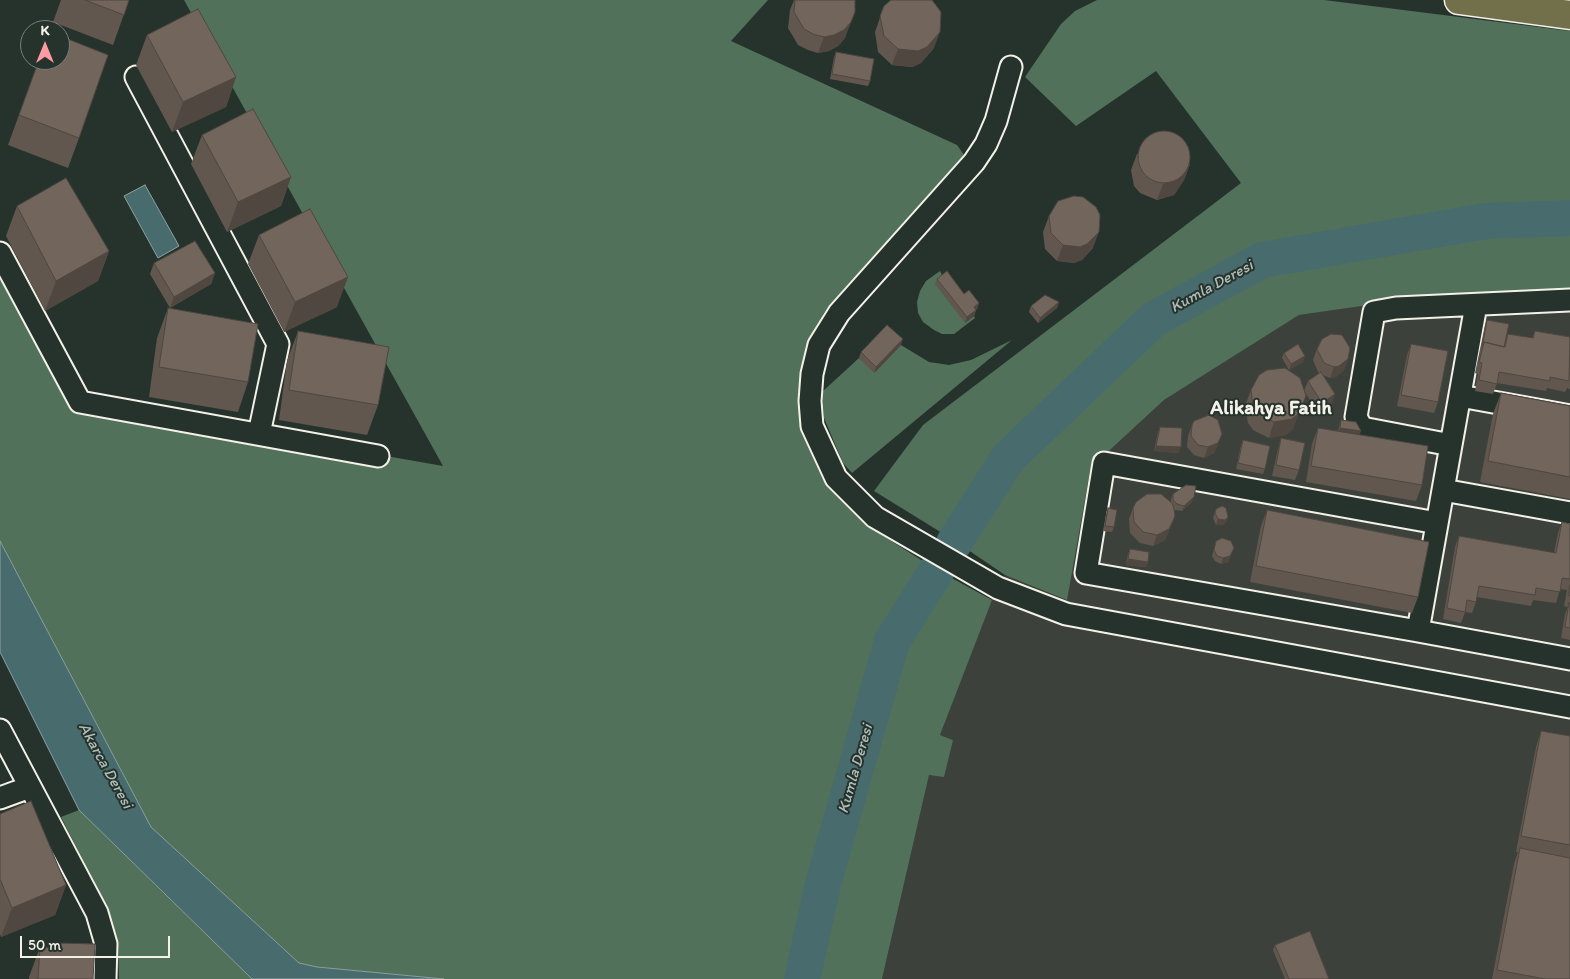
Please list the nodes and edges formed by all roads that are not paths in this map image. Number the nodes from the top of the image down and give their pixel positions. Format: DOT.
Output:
graph roads {
  1 [pos="1458,0"];
  2 [pos="1570,15"];
  3 [pos="1011,67"];
  4 [pos="136,77"];
  5 [pos="0,253"];
  6 [pos="1570,300"];
  7 [pos="1476,305"];
  8 [pos="1460,396"];
  9 [pos="1570,416"];
  10 [pos="259,434"];
  11 [pos="1451,446"];
  12 [pos="378,456"];
  13 [pos="1443,490"];
  14 [pos="1570,514"];
  15 [pos="1437,523"];
  16 [pos="1418,631"];
  17 [pos="1570,659"];
  18 [pos="1570,707"];
  19 [pos="0,730"];
  20 [pos="30,786"];
  21 [pos="0,798"];
  22 [pos="105,979"];
  1 -- 2 [label="main road"];
  3 -- 18 [label="street"];
  4 -- 10 [label="street"];
  5 -- 10 [label="street"];
  6 -- 7 [label="street"];
  7 -- 8 [label="street"];
  7 -- 11 [label="street"];
  8 -- 9 [label="street"];
  8 -- 11 [label="street"];
  10 -- 12 [label="street"];
  11 -- 13 [label="street"];
  13 -- 14 [label="street"];
  13 -- 15 [label="street"];
  15 -- 16 [label="street"];
  15 -- 16 [label="street"];
  16 -- 17 [label="street"];
  19 -- 20 [label="street"];
  20 -- 21 [label="street"];
  20 -- 22 [label="street"];
}
